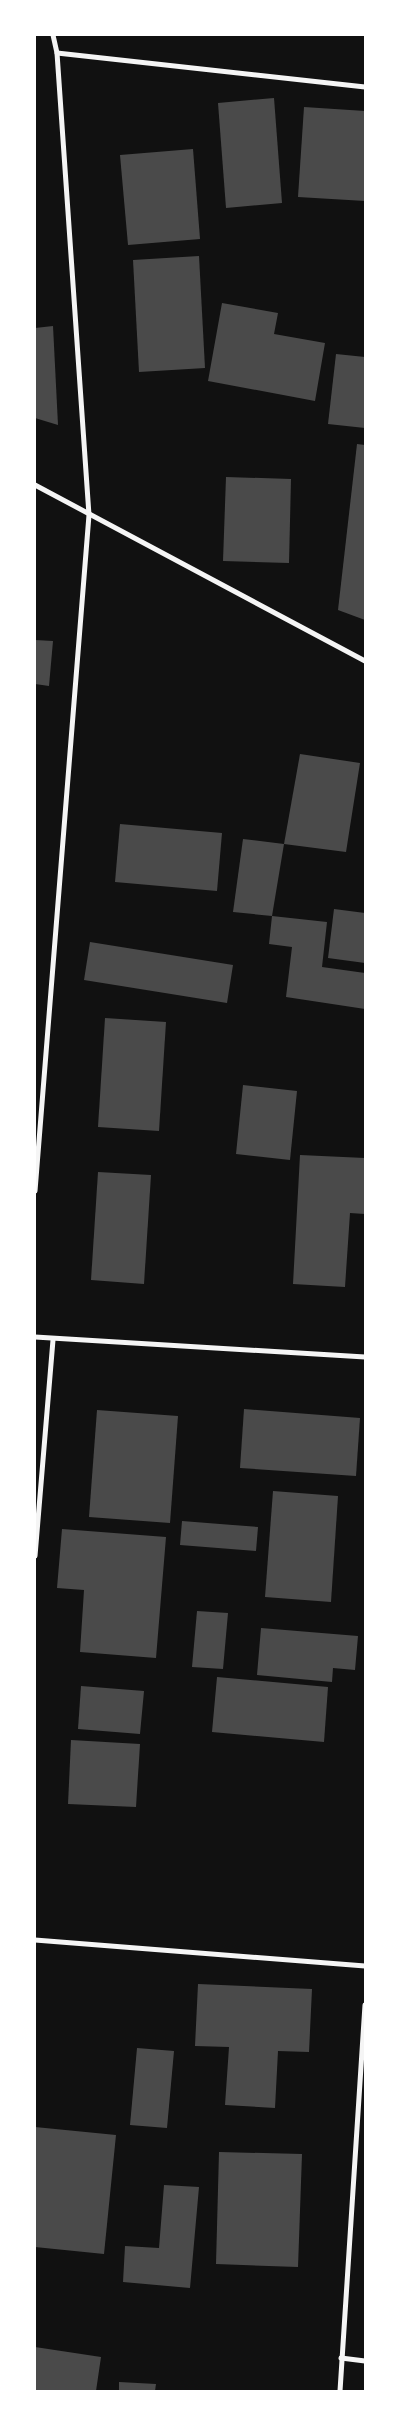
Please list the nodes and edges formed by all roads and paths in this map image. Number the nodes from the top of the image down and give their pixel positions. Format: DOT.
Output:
graph roads {
  1 [pos="53,35"];
  2 [pos="57,53"];
  3 [pos="365,87"];
  4 [pos="35,485"];
  5 [pos="89,515"];
  6 [pos="365,661"];
  7 [pos="35,1191"];
  8 [pos="35,1337"];
  9 [pos="53,1340"];
  10 [pos="365,1357"];
  11 [pos="35,1556"];
  12 [pos="35,1940"];
  13 [pos="365,1966"];
  14 [pos="365,2004"];
  15 [pos="342,2358"];
  16 [pos="365,2361"];
  17 [pos="340,2391"];
  1 -- 2 [label="street"];
  2 -- 3 [label="street"];
  2 -- 5 [label="street"];
  4 -- 5 [label="street"];
  5 -- 6 [label="street"];
  5 -- 7 [label="street"];
  8 -- 9 [label="street"];
  9 -- 10 [label="street"];
  9 -- 11 [label="street"];
  12 -- 13 [label="street"];
  14 -- 15 [label="street"];
  15 -- 16 [label="street"];
  15 -- 17 [label="street"];
}
